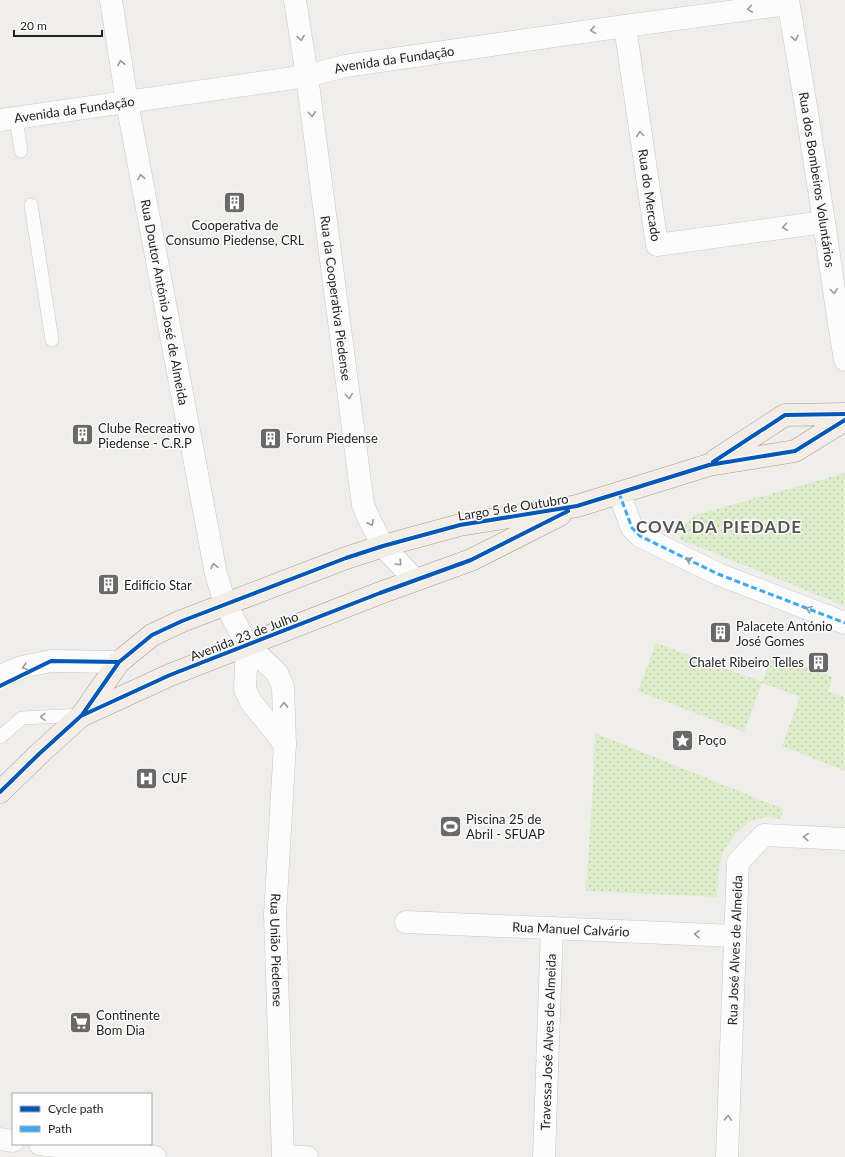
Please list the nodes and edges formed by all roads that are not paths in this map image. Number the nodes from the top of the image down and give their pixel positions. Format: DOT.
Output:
graph roads {
  1 [pos="111,0"];
  2 [pos="295,0"];
  3 [pos="788,2"];
  4 [pos="625,26"];
  5 [pos="308,76"];
  6 [pos="127,102"];
  7 [pos="8,119"];
  8 [pos="21,151"];
  9 [pos="31,205"];
  10 [pos="824,222"];
  11 [pos="52,340"];
  12 [pos="845,360"];
  13 [pos="845,414"];
  14 [pos="845,420"];
  15 [pos="709,465"];
  16 [pos="619,493"];
  17 [pos="577,506"];
  18 [pos="383,546"];
  19 [pos="415,580"];
  20 [pos="225,604"];
  21 [pos="845,623"];
  22 [pos="247,645"];
  23 [pos="119,662"];
  24 [pos="0,676"];
  25 [pos="82,715"];
  26 [pos="0,737"];
  27 [pos="285,744"];
  28 [pos="0,792"];
  29 [pos="845,839"];
  30 [pos="406,922"];
  31 [pos="552,928"];
  32 [pos="736,936"];
  33 [pos="0,1139"];
  34 [pos="12,1141"];
  35 [pos="49,1145"];
  36 [pos="155,1157"];
  37 [pos="283,1157"];
  38 [pos="307,1157"];
  39 [pos="544,1157"];
  40 [pos="727,1157"];
  6 -- 1 [label="street, Rua Doutor António José de Almeida, one-way"];
  2 -- 5 [label="street, Rua da Cooperativa Piedense, one-way"];
  3 -- 4 [label="street, Avenida da Fundação, one-way"];
  3 -- 10 [label="street, Rua dos Bombeiros Voluntários, one-way"];
  4 -- 5 [label="street, Avenida da Fundação, one-way"];
  10 -- 4 [label="street, Rua do Mercado, one-way"];
  5 -- 6 [label="street, Avenida da Fundação"];
  5 -- 18 [label="street, Rua da Cooperativa Piedense, one-way"];
  6 -- 7 [label="street, Avenida da Fundação"];
  20 -- 6 [label="street, Rua Doutor António José de Almeida, one-way"];
  7 -- 8 [label="lane"];
  9 -- 11 [label="lane"];
  10 -- 12 [label="street, Rua dos Bombeiros Voluntários, one-way"];
  13 -- 15 [label="main road, Largo 5 de Outubro"];
  14 -- 15 [label="main road, Largo 5 de Outubro"];
  15 -- 16 [label="main road, Largo 5 de Outubro"];
  16 -- 17 [label="main road, Largo 5 de Outubro"];
  21 -- 16 [label="street, one-way"];
  17 -- 18 [label="main road, Largo 5 de Outubro"];
  17 -- 19 [label="main road, Largo 5 de Outubro"];
  18 -- 19 [label="street, Rua da Cooperativa Piedense, one-way"];
  18 -- 20 [label="main road, Avenida 23 de Julho"];
  19 -- 22 [label="main road, Avenida 23 de Julho"];
  20 -- 22 [label="street, Rua Doutor António José de Almeida"];
  20 -- 23 [label="main road, Avenida 23 de Julho"];
  22 -- 25 [label="main road, Avenida 23 de Julho"];
  22 -- 27 [label="street"];
  27 -- 22 [label="street, Rua União Piedense, one-way"];
  23 -- 24 [label="street, one-way"];
  23 -- 25 [label="main road, Avenida 23 de Julho"];
  25 -- 26 [label="lane, one-way"];
  25 -- 28 [label="main road, Avenida 23 de Julho"];
  27 -- 37 [label="street, Rua União Piedense"];
  29 -- 32 [label="street, Rua José Alves de Almeida, one-way"];
  30 -- 31 [label="street, Rua Manuel Calvário"];
  32 -- 31 [label="street, Rua Manuel Calvário, one-way"];
  31 -- 39 [label="street, Travessa José Alves de Almeida"];
  40 -- 32 [label="street, Rua José Alves de Almeida, one-way"];
  33 -- 34 [label="street"];
  35 -- 36 [label="street"];
  37 -- 38 [label="street"];
}
